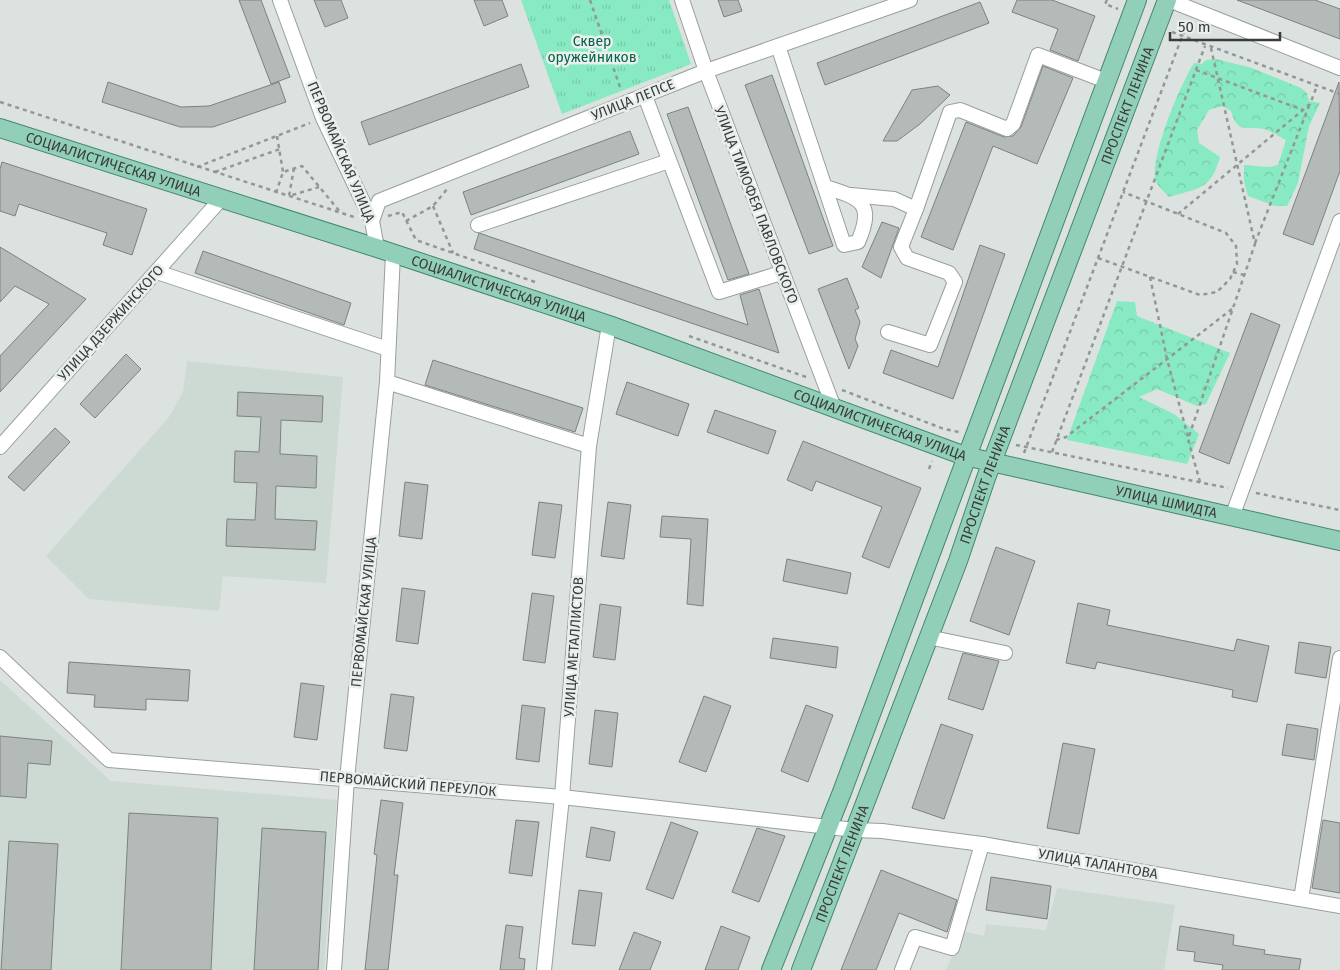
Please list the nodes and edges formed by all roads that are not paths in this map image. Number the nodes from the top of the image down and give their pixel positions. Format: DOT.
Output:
graph roads {
  1 [pos="280,0"];
  2 [pos="682,0"];
  3 [pos="910,0"];
  4 [pos="1168,0"];
  5 [pos="1134,7"];
  6 [pos="778,46"];
  7 [pos="1340,68"];
  8 [pos="706,71"];
  9 [pos="1106,81"];
  10 [pos="645,96"];
  11 [pos="0,128"];
  12 [pos="669,161"];
  13 [pos="825,187"];
  14 [pos="851,195"];
  15 [pos="221,199"];
  16 [pos="916,209"];
  17 [pos="372,221"];
  18 [pos="1340,221"];
  19 [pos="478,225"];
  20 [pos="385,251"];
  21 [pos="157,272"];
  22 [pos="781,273"];
  23 [pos="609,325"];
  24 [pos="888,332"];
  25 [pos="388,349"];
  26 [pos="387,382"];
  27 [pos="834,408"];
  28 [pos="589,446"];
  29 [pos="0,447"];
  30 [pos="965,456"];
  31 [pos="992,463"];
  32 [pos="1232,517"];
  33 [pos="1340,541"];
  34 [pos="928,637"];
  35 [pos="1005,653"];
  36 [pos="0,657"];
  37 [pos="1340,658"];
  38 [pos="347,779"];
  39 [pos="562,797"];
  40 [pos="828,827"];
  41 [pos="855,830"];
  42 [pos="982,844"];
  43 [pos="1301,899"];
  44 [pos="1340,906"];
  45 [pos="334,970"];
  46 [pos="544,970"];
  47 [pos="771,970"];
  48 [pos="800,970"];
  49 [pos="902,970"];
  1 -- 17 [label="street, ПЕРВОМАЙСКАЯ УЛИЦА"];
  2 -- 8 [label="street, УЛИЦА ТИМОФЕЯ ПАВЛОВСКОГО"];
  3 -- 6 [label="street, УЛИЦА ЛЕПСЕ"];
  4 -- 7 [label="street"];
  4 -- 31 [label="main road, ПРОСПЕКТ ЛЕНИНА"];
  5 -- 9 [label="main road, ПРОСПЕКТ ЛЕНИНА"];
  6 -- 8 [label="street, УЛИЦА ЛЕПСЕ"];
  6 -- 13 [label="street"];
  8 -- 10 [label="street, УЛИЦА ЛЕПСЕ"];
  8 -- 22 [label="street, УЛИЦА ТИМОФЕЯ ПАВЛОВСКОГО"];
  9 -- 16 [label="street"];
  9 -- 30 [label="main road, ПРОСПЕКТ ЛЕНИНА"];
  10 -- 12 [label="street"];
  10 -- 17 [label="street, УЛИЦА ЛЕПСЕ"];
  11 -- 15 [label="main road, СОЦИАЛИСТИЧЕСКАЯ УЛИЦА"];
  12 -- 19 [label="street"];
  12 -- 22 [label="street"];
  13 -- 14 [label="street"];
  13 -- 14 [label="street"];
  14 -- 16 [label="street"];
  15 -- 20 [label="main road, СОЦИАЛИСТИЧЕСКАЯ УЛИЦА"];
  15 -- 21 [label="street, УЛИЦА ДЗЕРЖИНСКОГО"];
  16 -- 24 [label="street"];
  17 -- 20 [label="street, ПЕРВОМАЙСКАЯ УЛИЦА"];
  18 -- 32 [label="street"];
  20 -- 23 [label="main road, СОЦИАЛИСТИЧЕСКАЯ УЛИЦА"];
  20 -- 25 [label="street, ПЕРВОМАЙСКАЯ УЛИЦА"];
  21 -- 25 [label="street"];
  21 -- 29 [label="street, УЛИЦА ДЗЕРЖИНСКОГО"];
  22 -- 27 [label="street, УЛИЦА ТИМОФЕЯ ПАВЛОВСКОГО"];
  23 -- 27 [label="main road, СОЦИАЛИСТИЧЕСКАЯ УЛИЦА"];
  23 -- 28 [label="street, УЛИЦА МЕТАЛЛИСТОВ"];
  25 -- 26 [label="street, ПЕРВОМАЙСКАЯ УЛИЦА"];
  26 -- 28 [label="street"];
  26 -- 38 [label="street, ПЕРВОМАЙСКАЯ УЛИЦА"];
  27 -- 30 [label="main road, СОЦИАЛИСТИЧЕСКАЯ УЛИЦА"];
  28 -- 39 [label="street, УЛИЦА МЕТАЛЛИСТОВ"];
  30 -- 31 [label="main road, СОЦИАЛИСТИЧЕСКАЯ УЛИЦА"];
  30 -- 40 [label="main road, ПРОСПЕКТ ЛЕНИНА"];
  31 -- 32 [label="main road, УЛИЦА ШМИДТА"];
  31 -- 34 [label="main road, ПРОСПЕКТ ЛЕНИНА"];
  32 -- 33 [label="main road, УЛИЦА ШМИДТА"];
  34 -- 35 [label="street"];
  34 -- 41 [label="main road, ПРОСПЕКТ ЛЕНИНА"];
  36 -- 38 [label="street, ПЕРВОМАЙСКИЙ ПЕРЕУЛОК"];
  37 -- 43 [label="street"];
  38 -- 39 [label="street, ПЕРВОМАЙСКИЙ ПЕРЕУЛОК"];
  38 -- 45 [label="street, ПЕРВОМАЙСКАЯ УЛИЦА"];
  39 -- 40 [label="street, ПЕРВОМАЙСКИЙ ПЕРЕУЛОК"];
  39 -- 46 [label="street, УЛИЦА МЕТАЛЛИСТОВ"];
  40 -- 41 [label="street, ПЕРВОМАЙСКИЙ ПЕРЕУЛОК"];
  40 -- 47 [label="main road, ПРОСПЕКТ ЛЕНИНА"];
  41 -- 42 [label="street, УЛИЦА ТАЛАНТОВА"];
  41 -- 48 [label="main road, ПРОСПЕКТ ЛЕНИНА"];
  42 -- 43 [label="street, УЛИЦА ТАЛАНТОВА"];
  42 -- 49 [label="street"];
  43 -- 44 [label="street, УЛИЦА ТАЛАНТОВА"];
}
